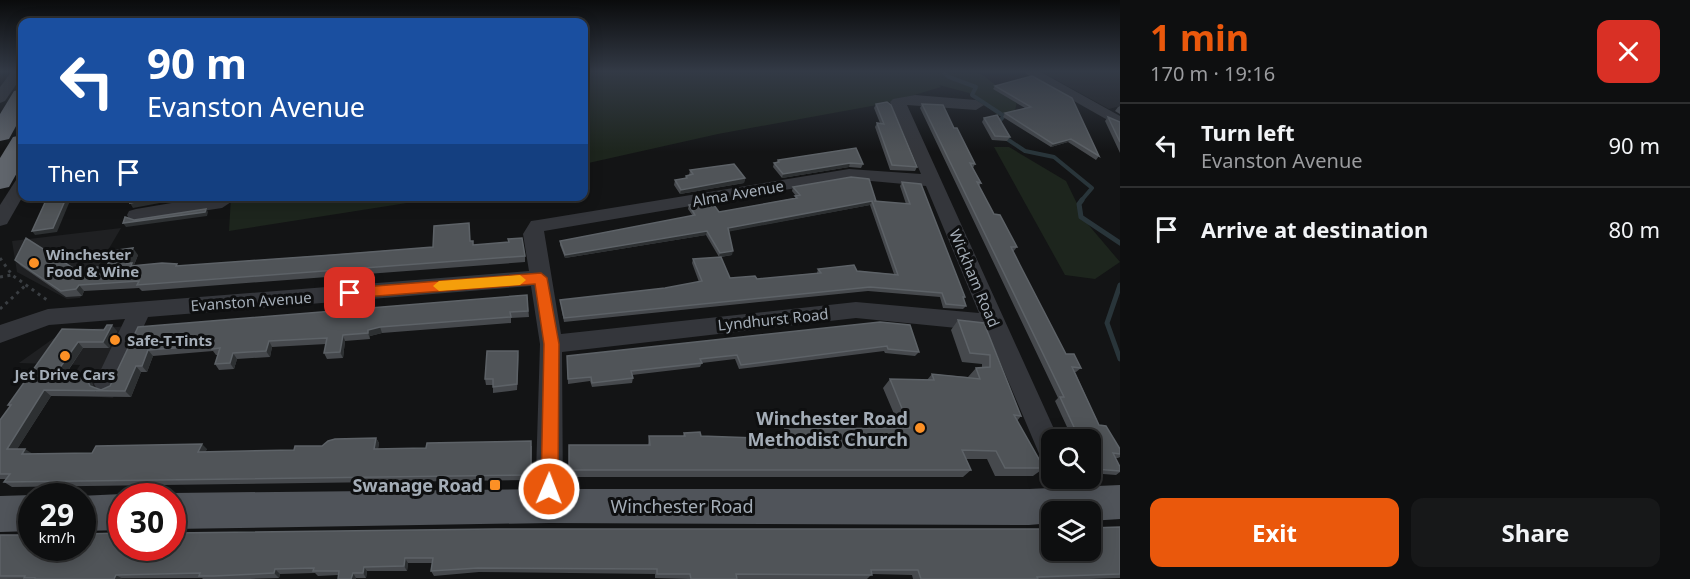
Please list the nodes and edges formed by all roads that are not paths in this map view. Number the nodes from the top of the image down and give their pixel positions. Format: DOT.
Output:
graph roads {
  1 [pos="1077,98"];
  2 [pos="18,103"];
  3 [pos="976,105"];
  4 [pos="1120,122"];
  5 [pos="0,134"];
  6 [pos="18,149"];
  7 [pos="0,181"];
  8 [pos="934,181"];
  9 [pos="18,191"];
  10 [pos="222,201"];
  11 [pos="136,214"];
  12 [pos="0,220"];
  13 [pos="541,278"];
  14 [pos="141,309"];
  15 [pos="994,323"];
  16 [pos="0,334"];
  17 [pos="551,344"];
  18 [pos="106,384"];
  19 [pos="1041,429"];
  20 [pos="1069,492"];
  21 [pos="1120,502"];
  22 [pos="549,506"];
  23 [pos="186,511"];
  24 [pos="18,513"];
  25 [pos="0,514"];
  1 -- 4 [label="street"];
  2 -- 5 [label="highway"];
  3 -- 8 [label="street, Wickham Road"];
  6 -- 7 [label="highway"];
  8 -- 13 [label="street, Alma Avenue"];
  8 -- 15 [label="street, Wickham Road"];
  9 -- 12 [label="street"];
  10 -- 11 [label="street"];
  13 -- 14 [label="street, Evanston Avenue"];
  13 -- 17 [label="street"];
  14 -- 16 [label="street, Evanston Avenue"];
  14 -- 18 [label="street"];
  15 -- 17 [label="street, Lyndhurst Road"];
  15 -- 19 [label="street, Wickham Road"];
  17 -- 22 [label="street"];
  20 -- 21 [label="main road, Winchester Road"];
  20 -- 22 [label="main road, Winchester Road"];
  22 -- 23 [label="main road, Winchester Road"];
  24 -- 25 [label="main road"];
}
